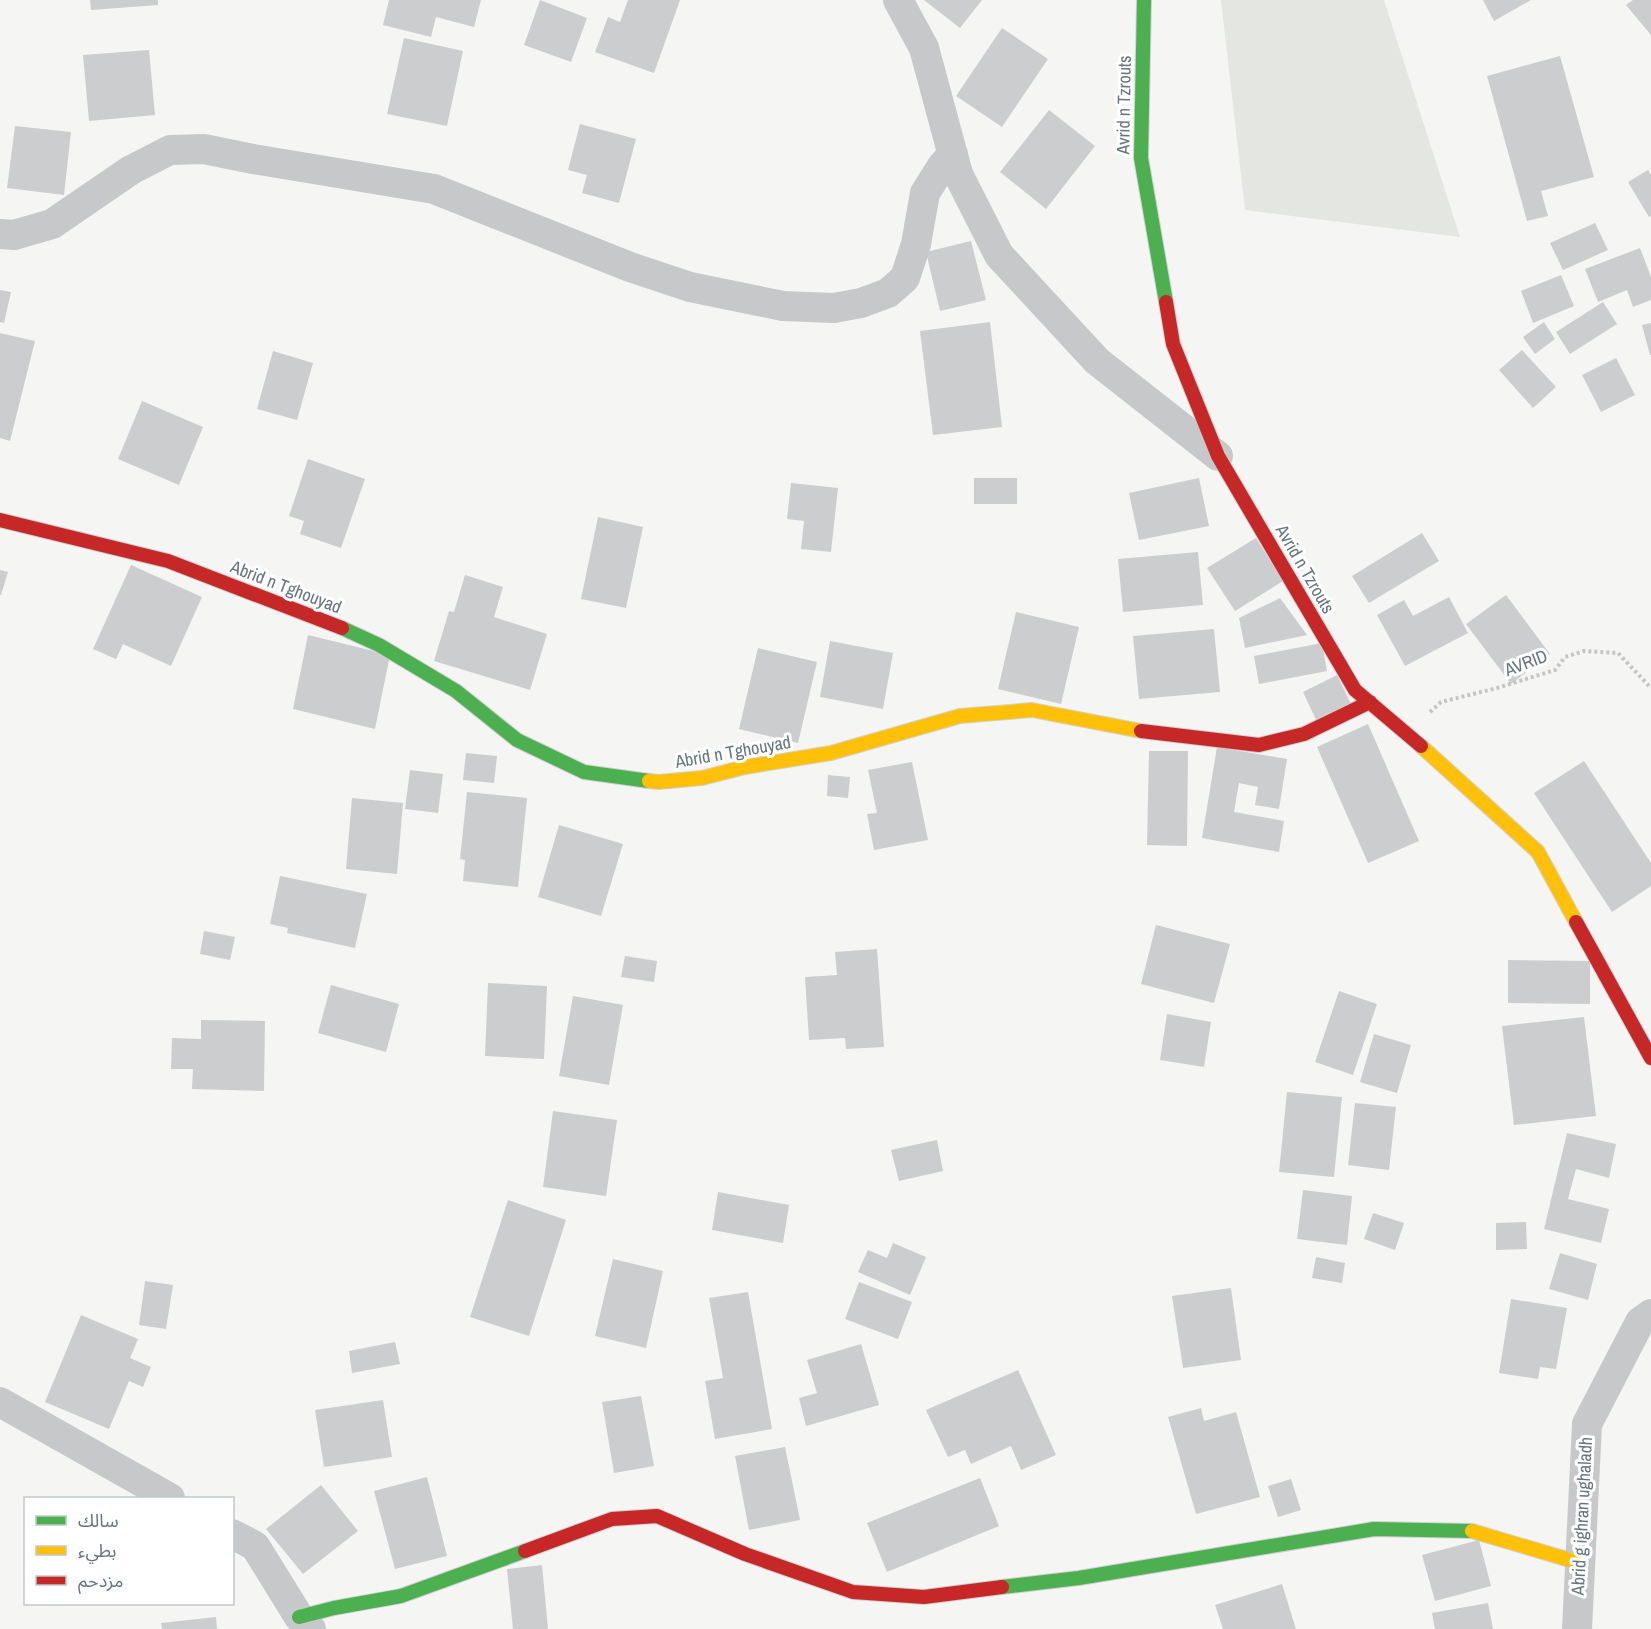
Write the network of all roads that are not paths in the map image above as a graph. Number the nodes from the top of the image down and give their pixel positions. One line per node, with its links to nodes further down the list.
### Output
1 (898, 0): 3 (street)
2 (1144, 0): 5 (street, Avrid n Tzrouts)
3 (953, 154): 4 (street); 5 (street)
4 (0, 234)
5 (1218, 456): 7 (street, Avrid n Tzrouts)
6 (0, 520): 7 (street, Abrid n Tghouyad)
7 (1370, 702): 8 (street, Avrid n Tzrouts)
8 (1651, 1058)
9 (1651, 1314): 13 (street, Abrid g ighran ughaladh)
10 (0, 1402): 11 (street)
11 (168, 1497)
12 (234, 1535): 14 (street)
13 (1580, 1563): 14 (street); 15 (street, Abrid g ighran ughaladh)
14 (305, 1623)
15 (1577, 1629)

